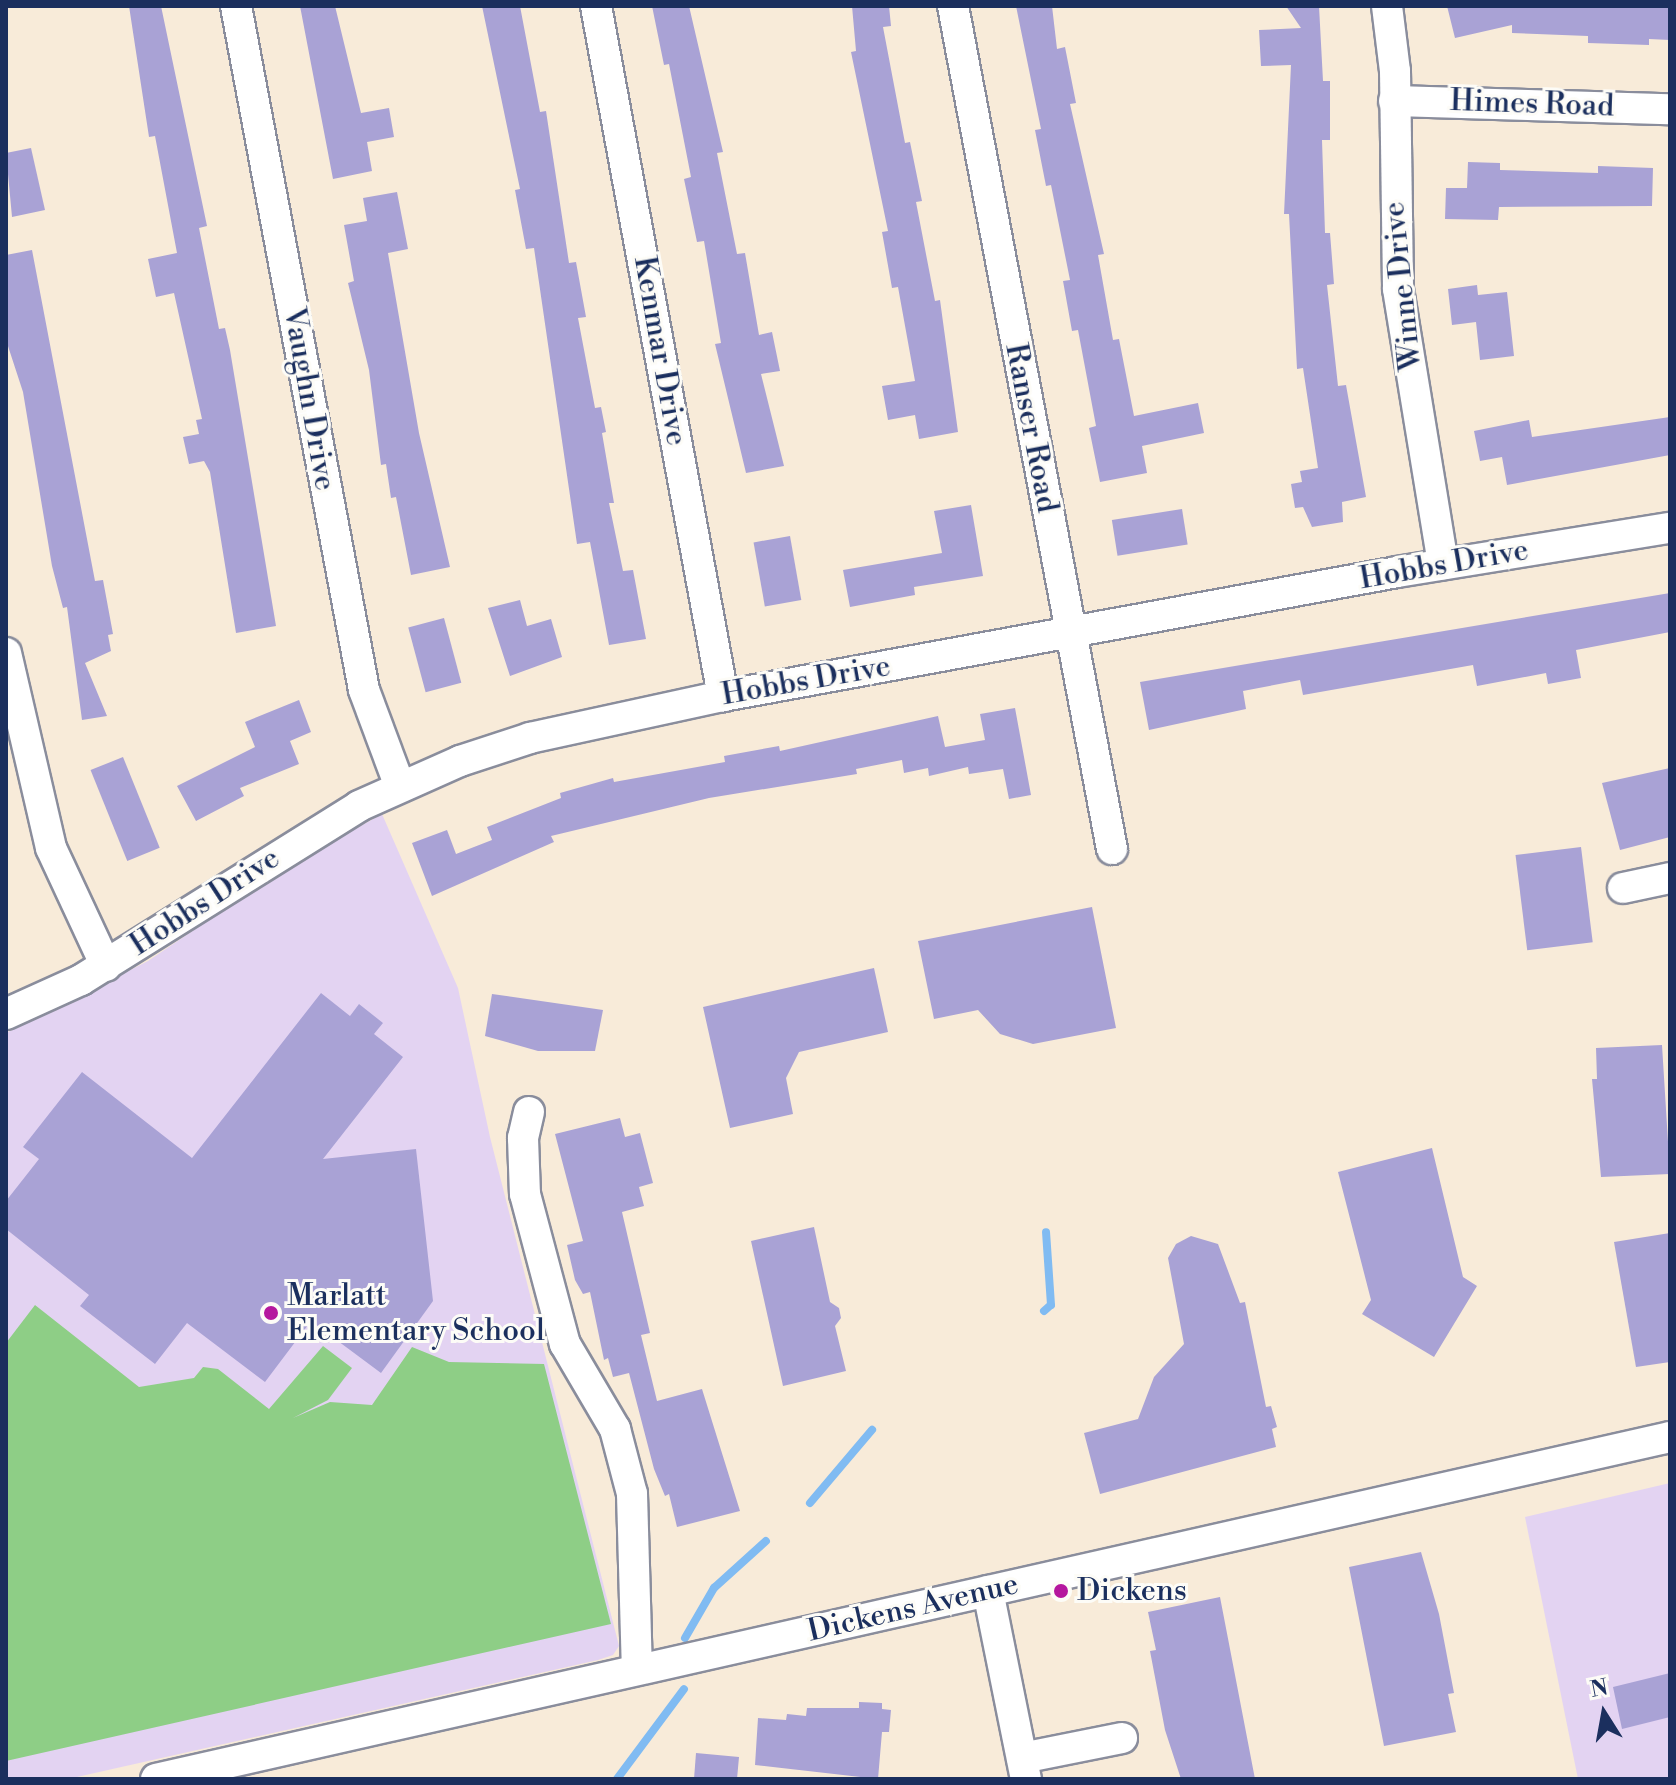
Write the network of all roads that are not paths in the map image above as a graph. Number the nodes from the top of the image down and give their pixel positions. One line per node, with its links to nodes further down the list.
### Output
1 (236, 6): 12 (street, Vaughn Drive)
2 (596, 6): 11 (street, Kenmar Drive)
3 (953, 6): 9 (street, Ranser Road)
4 (1387, 6): 5 (street, Winne Drive)
5 (1394, 101): 6 (street, Himes Road); 8 (street, Winne Drive)
6 (1670, 109)
7 (1670, 528): 8 (street, Hobbs Drive)
8 (1443, 564): 9 (street, Hobbs Drive)
9 (1070, 633): 11 (street, Hobbs Drive); 13 (street, Ranser Road)
10 (6, 653): 16 (street)
11 (723, 696): 12 (street, Hobbs Drive)
12 (400, 787): 16 (street, Hobbs Drive)
13 (1112, 849)
14 (1670, 878): 15 (street)
15 (1623, 888)
16 (106, 966): 17 (street, Hobbs Drive)
17 (6, 1014)
18 (529, 1112): 21 (street)
19 (1670, 1437): 20 (street, Dickens Avenue)
20 (988, 1591): 21 (street, Dickens Avenue); 23 (street)
21 (637, 1669): 24 (street, Dickens Avenue)
22 (1122, 1738): 23 (street)
23 (1024, 1768)
24 (156, 1779)

